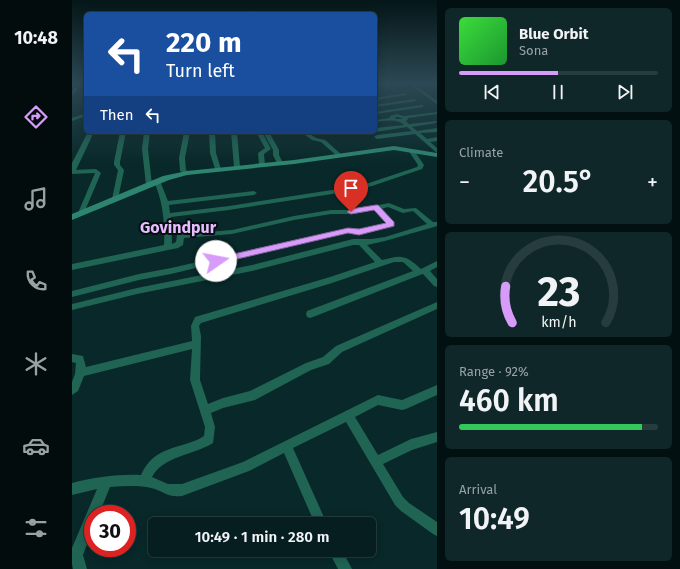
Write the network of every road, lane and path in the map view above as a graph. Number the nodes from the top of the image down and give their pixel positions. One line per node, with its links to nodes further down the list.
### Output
1 (399, 110): 2 (street)
2 (390, 111): 3 (street); 6 (street)
3 (377, 113)
4 (437, 113): 7 (street)
5 (84, 115): 8 (street)
6 (394, 117): 7 (street); 9 (street)
7 (403, 119): 11 (street)
8 (72, 120)
9 (377, 121)
10 (436, 122): 11 (street)
11 (408, 126): 12 (street); 14 (street)
12 (377, 130)
13 (437, 130): 14 (street)
14 (416, 133): 24 (street); 26 (street)
15 (90, 134): 35 (street)
16 (123, 134): 40 (street)
17 (147, 134): 38 (street)
18 (187, 134): 36 (street)
19 (212, 134): 34 (street)
20 (234, 134): 33 (street)
21 (260, 134): 32 (street)
22 (267, 134): 31 (street)
23 (307, 134): 29 (street)
24 (377, 137)
25 (437, 139): 26 (street)
26 (426, 141): 28 (street)
27 (410, 150): 29 (main road); 30 (main road); 44 (street)
28 (437, 151)
29 (339, 155): 31 (main road)
30 (437, 155)
31 (280, 163): 32 (main road)
32 (262, 165): 33 (main road)
33 (237, 167): 34 (main road)
34 (218, 169): 36 (main road)
35 (72, 171): 43 (street)
36 (187, 173): 37 (main road)
37 (158, 181): 38 (main road); 41 (street)
38 (149, 185): 40 (main road)
39 (254, 194): 41 (street)
40 (116, 199): 43 (main road)
41 (166, 203): 44 (street)
42 (376, 207): 46 (street); 48 (street); 54 (street)
43 (81, 213): 45 (main road)
44 (168, 215): 48 (street)
45 (72, 217)
46 (434, 224): 47 (street)
47 (360, 241): 49 (street); 56 (street)
48 (168, 246): 51 (street)
49 (380, 263): 52 (street); 58 (street)
50 (437, 264): 52 (street)
51 (72, 267)
52 (422, 272): 53 (street); 57 (street)
53 (437, 284)
54 (72, 294)
55 (437, 305): 63 (street)
56 (72, 306)
57 (310, 314)
58 (196, 344): 60 (street); 63 (street)
59 (72, 358): 60 (street)
60 (79, 373): 61 (street)
61 (72, 390)
62 (437, 390): 64 (street)
63 (206, 410): 68 (street)
64 (348, 415): 66 (street); 67 (street)
65 (437, 438): 67 (street)
66 (287, 447): 68 (street); 71 (street)
67 (375, 462): 72 (street)
68 (144, 482): 69 (street)
69 (106, 483): 70 (street); 74 (street)
70 (72, 489)
71 (318, 517)
72 (437, 530)
73 (339, 557): 75 (street)
74 (80, 569)
75 (345, 569)

